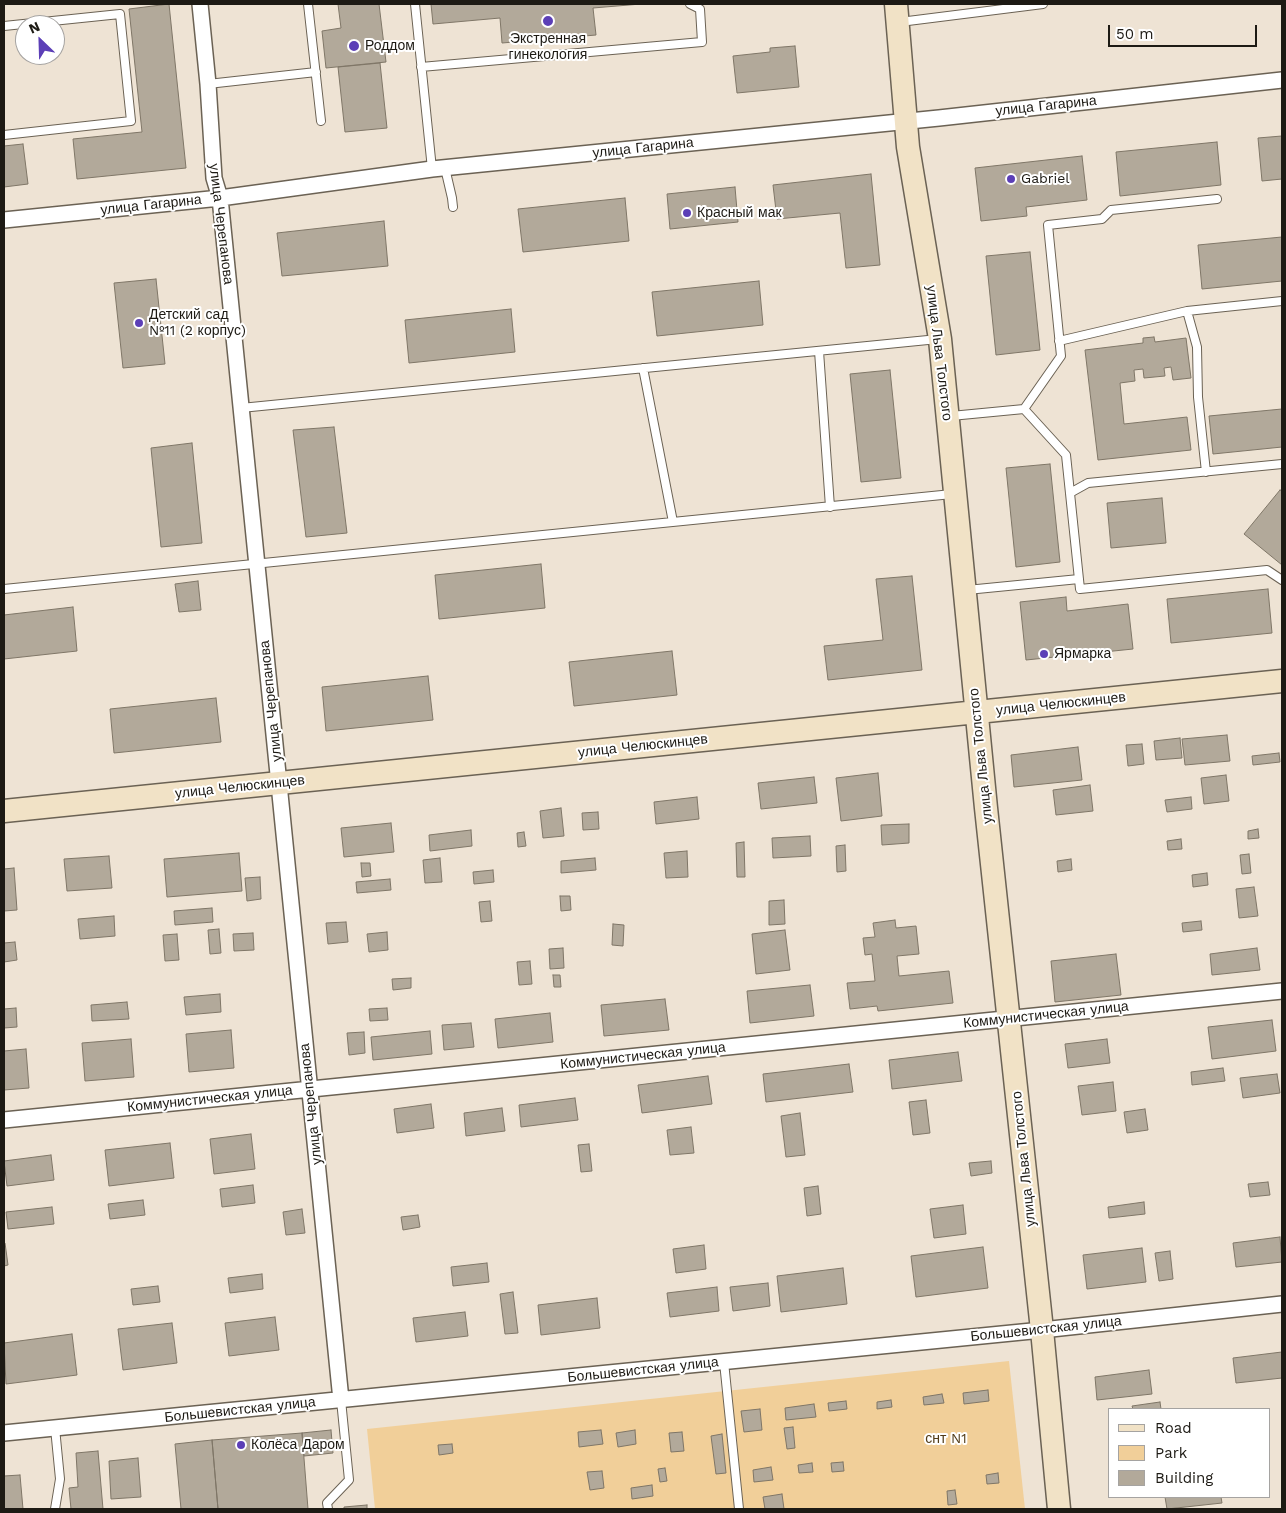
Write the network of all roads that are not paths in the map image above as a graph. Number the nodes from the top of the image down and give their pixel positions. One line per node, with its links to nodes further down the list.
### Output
1 (200, 4): 11 (street, улица Черепанова)
2 (308, 4): 9 (lane)
3 (415, 4): 8 (lane)
4 (690, 4): 8 (lane)
5 (1043, 4): 6 (lane)
6 (897, 13): 13 (street, улица Льва Толстого)
7 (4, 26): 14 (lane)
8 (422, 67): 15 (lane)
9 (316, 72): 11 (lane); 12 (lane)
10 (1282, 80): 13 (street, улица Гагарина)
11 (208, 84): 16 (street, улица Черепанова)
12 (321, 120)
13 (906, 120): 15 (street, улица Гагарина); 22 (street, улица Льва Толстого)
14 (4, 135)
15 (438, 169): 16 (street, улица Гагарина); 18 (lane)
16 (220, 198): 19 (street, улица Гагарина); 26 (street, улица Черепанова)
17 (1216, 199): 23 (lane)
18 (453, 207)
19 (4, 220)
20 (1282, 301): 21 (lane)
21 (1187, 311): 23 (lane); 30 (lane)
22 (940, 339): 24 (lane); 28 (street, улица Льва Толстого)
23 (1059, 341): 27 (lane)
24 (819, 351): 25 (lane); 33 (lane)
25 (642, 368): 26 (lane); 34 (lane)
26 (241, 408): 35 (street, улица Черепанова)
27 (1024, 409): 28 (lane); 32 (lane)
28 (948, 417): 31 (street, улица Льва Толстого)
29 (1282, 464): 30 (lane)
30 (1206, 472): 32 (lane)
31 (955, 494): 33 (lane); 39 (street, улица Льва Толстого)
32 (1070, 494): 36 (lane)
33 (830, 507): 34 (lane)
34 (673, 522): 35 (lane)
35 (257, 563): 38 (lane); 42 (street, улица Черепанова)
36 (1079, 579): 37 (lane); 39 (lane)
37 (1282, 580)
38 (4, 588)
39 (965, 591): 41 (street, улица Льва Толстого)
40 (1282, 681): 41 (street, улица Челюскинцев)
41 (977, 712): 42 (street, улица Челюскинцев); 45 (street, улица Льва Толстого)
42 (279, 783): 43 (street, улица Челюскинцев); 46 (street, улица Черепанова)
43 (4, 811)
44 (1282, 992): 45 (street, Коммунистическая улица)
45 (1008, 1019): 46 (street, Коммунистическая улица); 49 (street, улица Льва Толстого)
46 (310, 1089): 47 (street, Коммунистическая улица); 51 (street, улица Черепанова)
47 (4, 1120)
48 (1282, 1304): 49 (street, Большевистская улица)
49 (1042, 1330): 50 (street, Большевистская улица); 57 (street, улица Льва Толстого)
50 (724, 1362): 51 (street, Большевистская улица); 56 (lane)
51 (341, 1400): 52 (street, Большевистская улица); 55 (lane)
52 (55, 1428): 53 (street, Большевистская улица); 54 (lane)
53 (4, 1433)
54 (55, 1509)
55 (328, 1509)
56 (739, 1509)
57 (1060, 1509)

